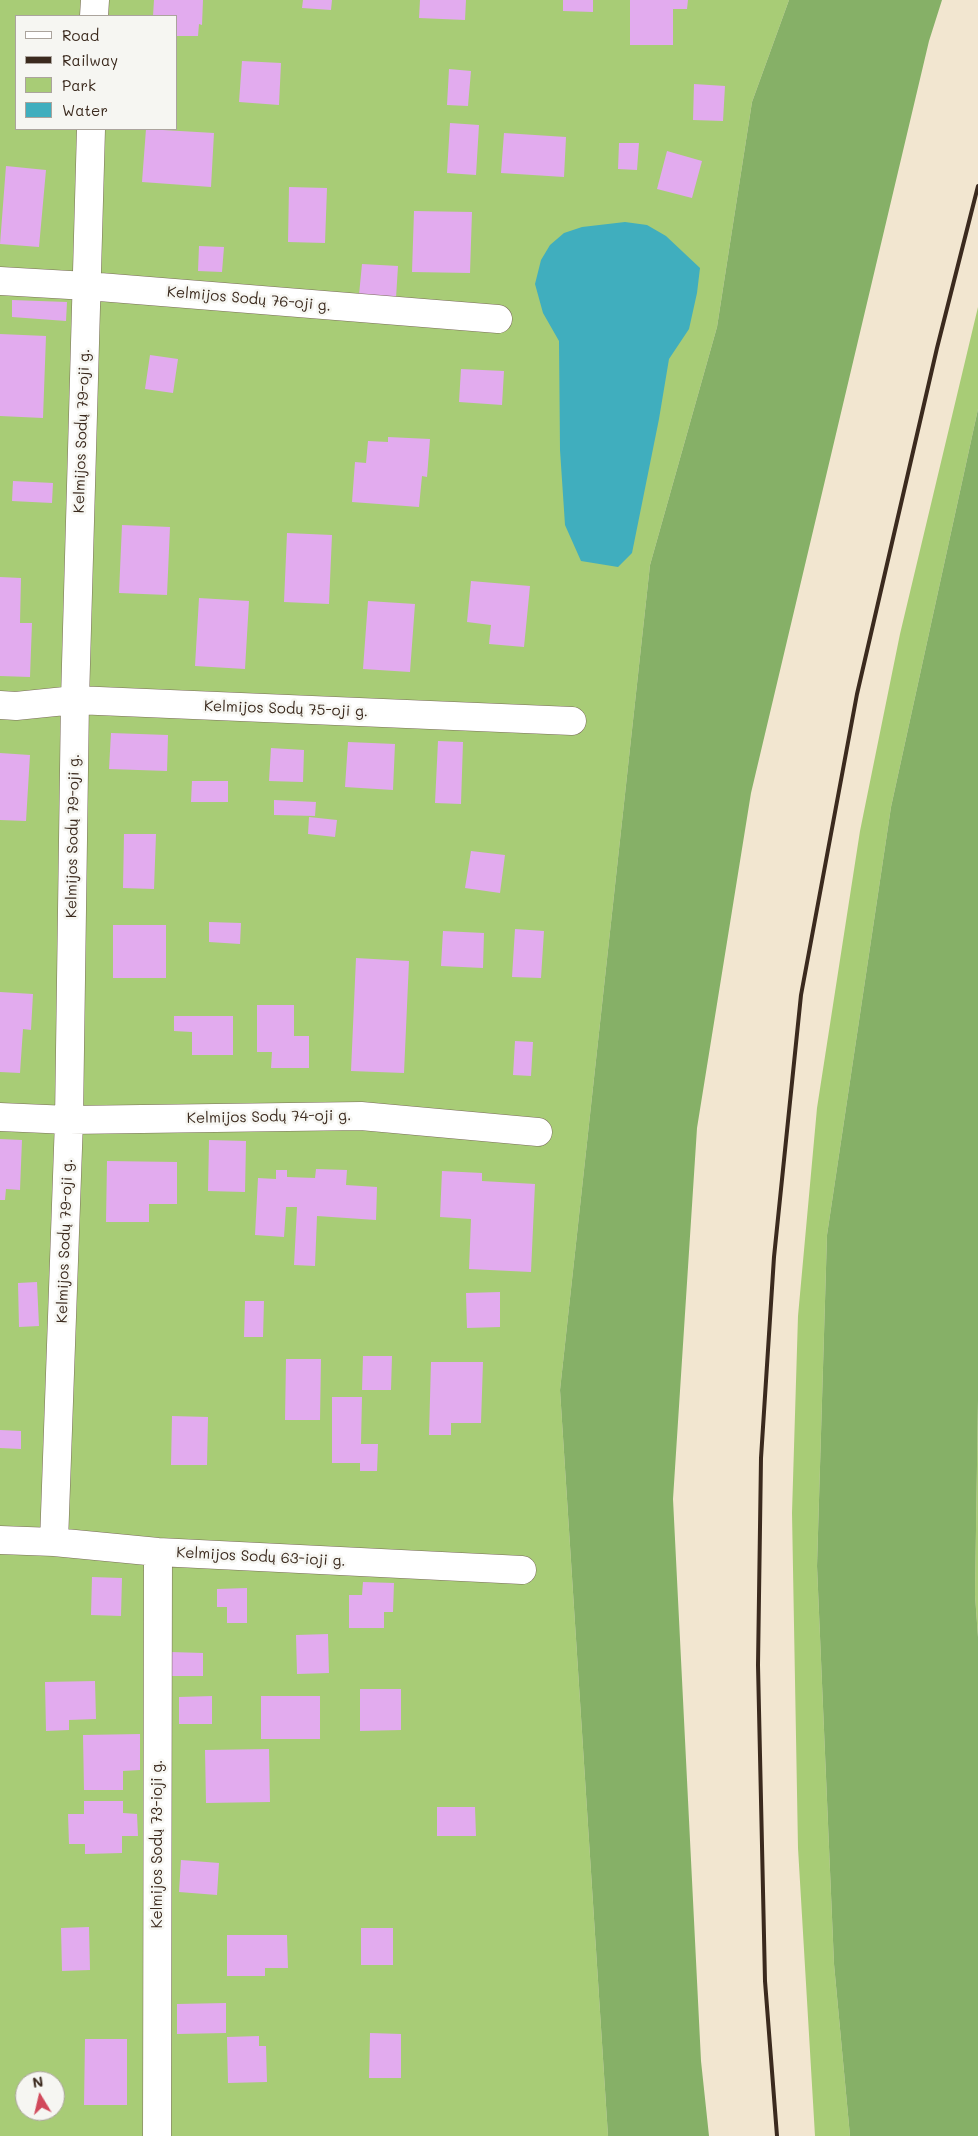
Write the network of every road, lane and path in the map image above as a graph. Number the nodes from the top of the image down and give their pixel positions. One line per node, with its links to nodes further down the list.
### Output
1 (95, 0): 2 (street)
2 (94, 15)
3 (91, 130): 5 (street, Kelmijos Sodų 79-oji g.)
4 (0, 281): 5 (street, Kelmijos Sodų 76-oji g.)
5 (87, 286): 6 (street, Kelmijos Sodų 76-oji g.); 7 (street, Kelmijos Sodų 79-oji g.)
6 (498, 319)
7 (74, 700): 8 (street, Kelmijos Sodų 75-oji g.); 9 (street, Kelmijos Sodų 75-oji g.); 11 (street, Kelmijos Sodų 79-oji g.)
8 (0, 705)
9 (572, 721)
10 (0, 1117): 11 (street, Kelmijos Sodų 74-oji g.)
11 (69, 1120): 12 (street, Kelmijos Sodų 74-oji g.); 14 (street, Kelmijos Sodų 79-oji g.)
12 (538, 1132)
13 (0, 1540): 14 (street, Kelmijos Sodų 63-ioji g.)
14 (54, 1542): 15 (street, Kelmijos Sodų 63-ioji g.)
15 (158, 1552): 16 (street, Kelmijos Sodų 63-ioji g.); 17 (street, Kelmijos Sodų 73-ioji g.)
16 (522, 1570)
17 (157, 2136)

